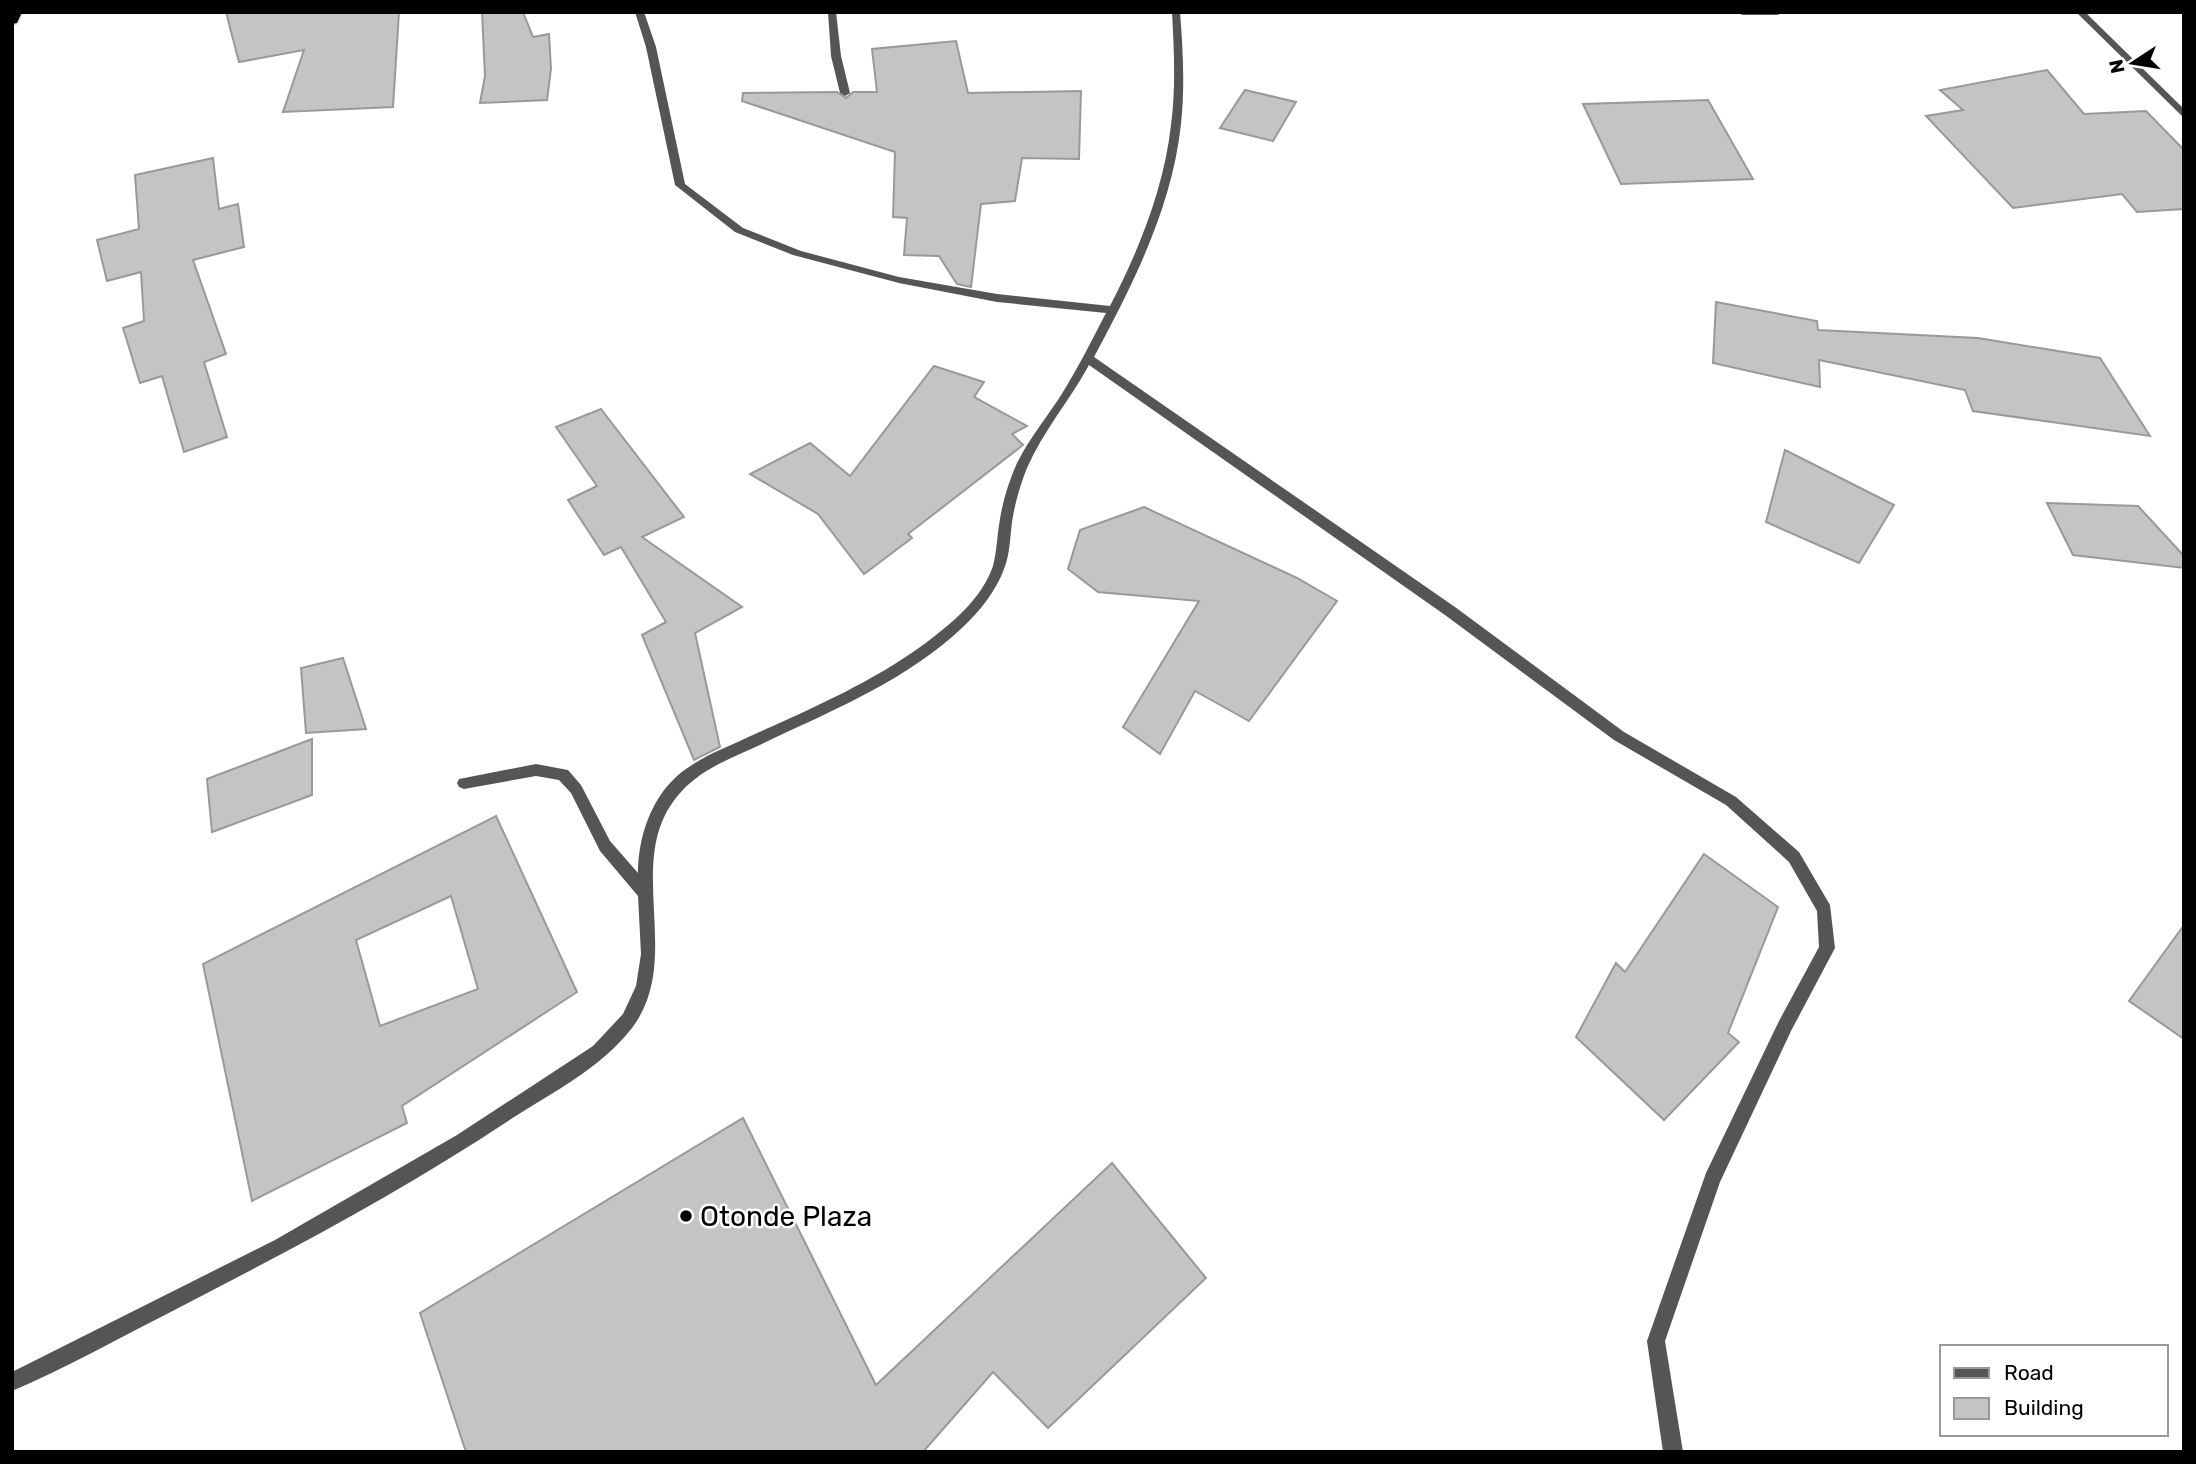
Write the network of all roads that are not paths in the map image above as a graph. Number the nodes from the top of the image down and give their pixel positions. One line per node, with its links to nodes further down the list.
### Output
1 (15, 12): 8 (highway)
2 (639, 12): 11 (street)
3 (832, 12): 9 (street)
4 (1176, 12): 11 (street)
5 (1742, 12): 6 (street)
6 (1777, 12)
7 (2080, 12): 10 (street)
8 (12, 20)
9 (845, 93)
10 (2184, 115)
11 (1111, 310): 12 (street)
12 (1087, 358): 14 (street); 16 (street)
13 (464, 783): 14 (street)
14 (646, 895): 15 (street)
15 (12, 1382)
16 (1672, 1452)

